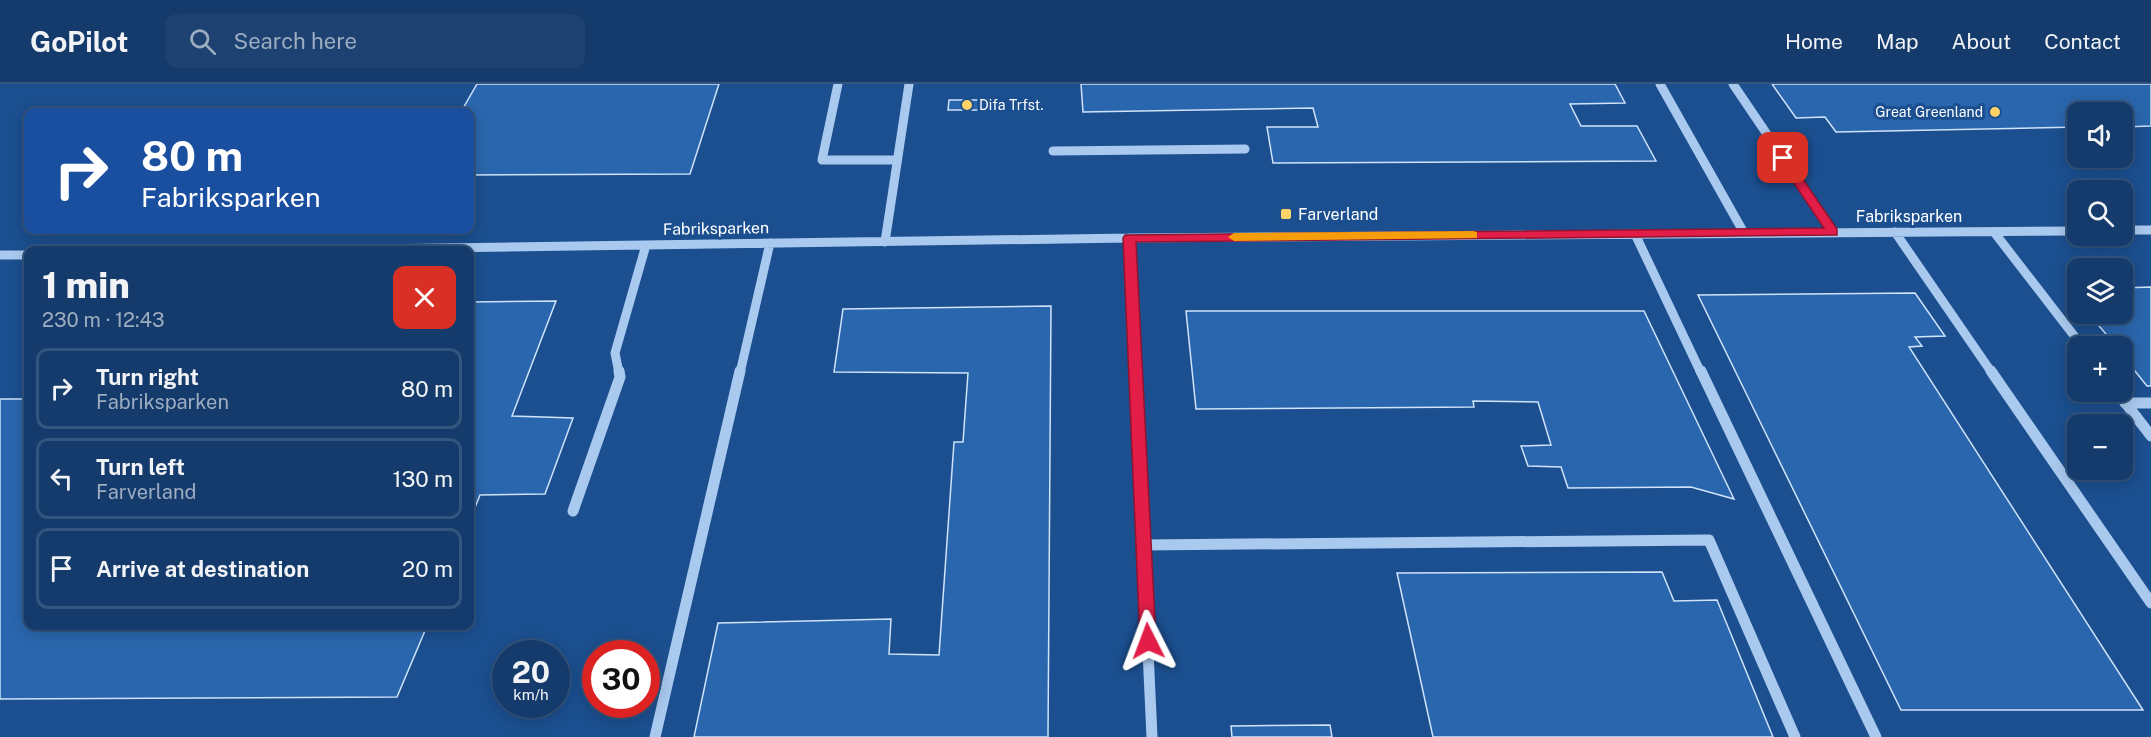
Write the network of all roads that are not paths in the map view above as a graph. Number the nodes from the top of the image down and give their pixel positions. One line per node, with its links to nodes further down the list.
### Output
1 (838, 84): 7 (street)
2 (909, 84): 7 (street)
3 (1660, 84): 11 (street)
4 (1733, 84): 12 (street)
5 (1245, 149): 6 (street)
6 (1053, 151)
7 (897, 160): 17 (street)
8 (2133, 230): 9 (street)
9 (2151, 230)
10 (2067, 231): 14 (street, Fabriksparken)
11 (1744, 232): 12 (street, Fabriksparken); 15 (street, Fabriksparken)
12 (1833, 232): 13 (street, Fabriksparken)
13 (1895, 232): 14 (street, Fabriksparken); 29 (street)
14 (1994, 232): 23 (street)
15 (1635, 234): 16 (street, Fabriksparken); 33 (street)
16 (1129, 238): 17 (street, Fabriksparken); 28 (street)
17 (885, 242): 18 (street, Fabriksparken)
18 (770, 243): 19 (street, Fabriksparken); 30 (street)
19 (646, 245): 20 (street, Fabriksparken); 27 (street)
20 (474, 248)
21 (0, 255): 22 (street)
22 (24, 255)
23 (2074, 336)
24 (2125, 403): 25 (street); 26 (street)
25 (2151, 403)
26 (2151, 436)
27 (573, 511)
28 (1143, 545): 31 (street); 32 (street)
29 (2151, 603)
30 (655, 737)
31 (1152, 737)
32 (1795, 737)
33 (1876, 737)

